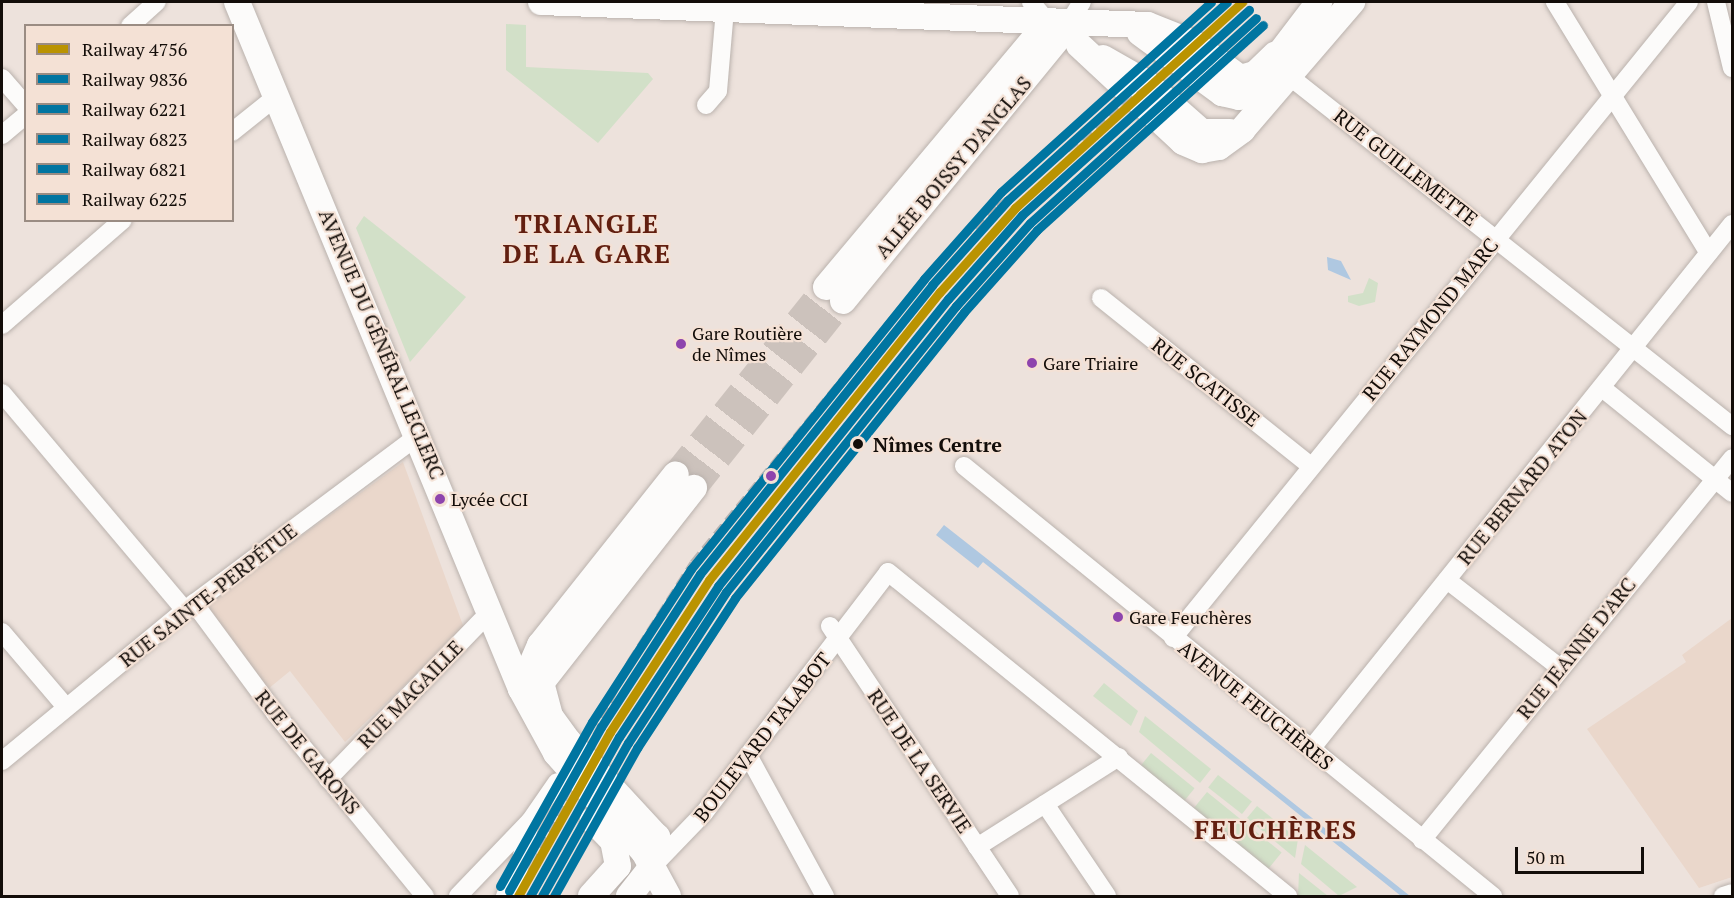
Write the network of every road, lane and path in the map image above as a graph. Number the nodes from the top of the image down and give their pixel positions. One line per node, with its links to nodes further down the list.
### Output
1 (158, 2): 13 (street)
2 (237, 2): 19 (main road, AVENUE DU GÉNÉRAL LECLERC)
3 (541, 2): 11 (main road)
4 (1030, 2): 14 (street)
5 (1319, 2): 15 (main road)
6 (1352, 2): 15 (main road)
7 (1555, 2): 18 (street)
8 (1689, 2): 18 (street, RUE RAYMOND MARC)
9 (1716, 2): 16 (street)
10 (790, 6): 11 (main road); 14 (main road)
11 (725, 9): 21 (street)
12 (1125, 23): 14 (main road); 15 (main road); 15 (main road)
13 (132, 24)
14 (1068, 24): 15 (main road); 29 (main road, ALLÉE BOISSY D'ANGLAS)
15 (1282, 66): 27 (street, RUE GUILLEMETTE)
16 (1732, 68)
17 (2, 78): 20 (street)
18 (1612, 95): 27 (street, RUE RAYMOND MARC); 28 (street)
19 (277, 96): 23 (street); 36 (main road, AVENUE DU GÉNÉRAL LECLERC)
20 (24, 104)
21 (706, 105)
22 (24, 117): 24 (street)
23 (234, 130)
24 (2, 135)
25 (121, 222): 31 (street)
26 (1732, 224): 28 (street, RUE BERNARD ATON)
27 (1495, 236): 32 (street, RUE GUILLEMETTE); 39 (street, RUE RAYMOND MARC)
28 (1709, 253): 32 (street, RUE BERNARD ATON)
29 (834, 294)
30 (1101, 298): 39 (street, RUE SCATISSE)
31 (2, 325)
32 (1635, 349): 33 (street, RUE BERNARD ATON); 35 (street, RUE GUILLEMETTE)
33 (1602, 388): 40 (street); 43 (street, RUE BERNARD ATON)
34 (2, 393): 44 (street, RUE DE GARONS)
35 (1732, 426)
36 (419, 435): 44 (street, RUE SAINTE-PERPÉTUE); 45 (main road, AVENUE DU GÉNÉRAL LECLERC)
37 (1732, 458): 40 (street, RUE JEANNE D'ARC)
38 (964, 466): 48 (street, AVENUE FEUCHÈRES)
39 (1311, 466): 48 (street, RUE RAYMOND MARC)
40 (1714, 479): 42 (street); 49 (street, RUE JEANNE D'ARC)
41 (685, 481): 50 (main road)
42 (1732, 493)
43 (1447, 580): 49 (street); 52 (street, RUE BERNARD ATON)
44 (190, 607): 51 (street, RUE SAINTE-PERPÉTUE); 57 (street, RUE DE GARONS)
45 (492, 610): 50 (main road, AVENUE DU GÉNÉRAL LECLERC); 57 (street, RUE MAGAILLE)
46 (2, 632): 51 (street)
47 (835, 633): 54 (street, BOULEVARD TALABOT); 55 (street, BOULEVARD TALABOT); 62 (street, RUE DE LA SERVIE)
48 (1173, 638): 52 (street, AVENUE FEUCHÈRES)
49 (1559, 667): 61 (street, RUE JEANNE D'ARC)
50 (531, 686): 53 (main road, AVENUE DU GÉNÉRAL LECLERC); 63 (main road)
51 (66, 707): 56 (street, RUE SAINTE-PERPÉTUE)
52 (1311, 749): 61 (street, AVENUE FEUCHÈRES)
53 (556, 753): 58 (main road, AVENUE DU GÉNÉRAL LECLERC); 63 (main road, AVENUE DU GÉNÉRAL LECLERC)
54 (748, 755): 63 (street, BOULEVARD TALABOT); 71 (street)
55 (1119, 757): 59 (street); 74 (street)
56 (2, 761)
57 (328, 779): 65 (street, RUE DE GARONS)
58 (557, 782): 60 (street); 68 (main road)
59 (1045, 804): 62 (street); 73 (street)
60 (531, 821): 66 (street); 67 (street)
61 (1422, 840): 75 (street, AVENUE FEUCHÈRES)
62 (977, 847): 72 (street, RUE DE LA SERVIE)
63 (651, 868): 69 (main road, BOULEVARD TALABOT); 70 (main road, AVENUE DU GÉNÉRAL LECLERC)
64 (1732, 893): 76 (street)
65 (425, 897)
66 (458, 897)
67 (505, 897)
68 (591, 897)
69 (628, 897)
70 (668, 897)
71 (825, 897)
72 (1010, 897)
73 (1107, 897)
74 (1288, 897)
75 (1493, 897)
76 (1723, 897)

